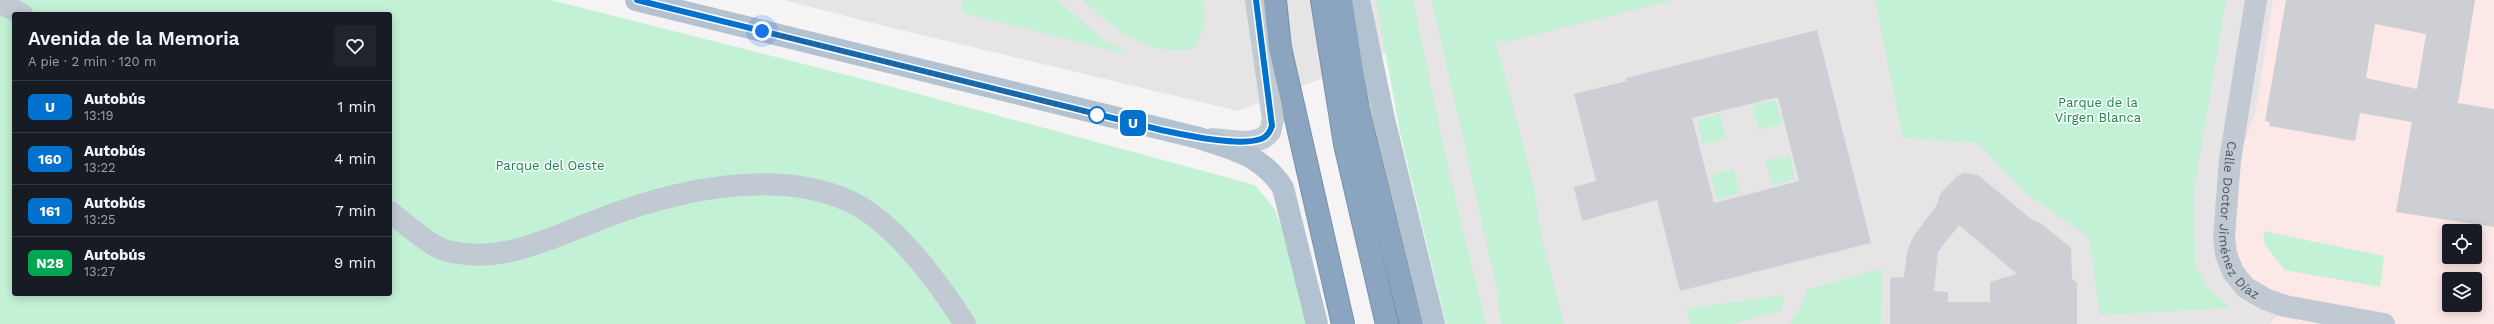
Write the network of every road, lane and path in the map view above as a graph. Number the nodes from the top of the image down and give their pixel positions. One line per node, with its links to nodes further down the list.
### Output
1 (636, 0): 12 (main road)
2 (1256, 0): 12 (street)
3 (1266, 0): 11 (main road)
4 (1275, 0): 11 (highway)
5 (1322, 0): 19 (highway)
6 (1341, 0): 20 (highway)
7 (1359, 0): 21 (main road)
8 (2256, 0): 22 (street, Calle Doctor Jiménez Díaz)
9 (0, 2): 10 (street)
10 (18, 12)
11 (1280, 48): 13 (highway)
12 (1199, 138): 16 (main road)
13 (1308, 165): 17 (highway); 18 (highway)
14 (392, 213): 15 (street)
15 (965, 324)
16 (1317, 324)
17 (1343, 324)
18 (1356, 324)
19 (1387, 324)
20 (1411, 324)
21 (1434, 324)
22 (2384, 324)

